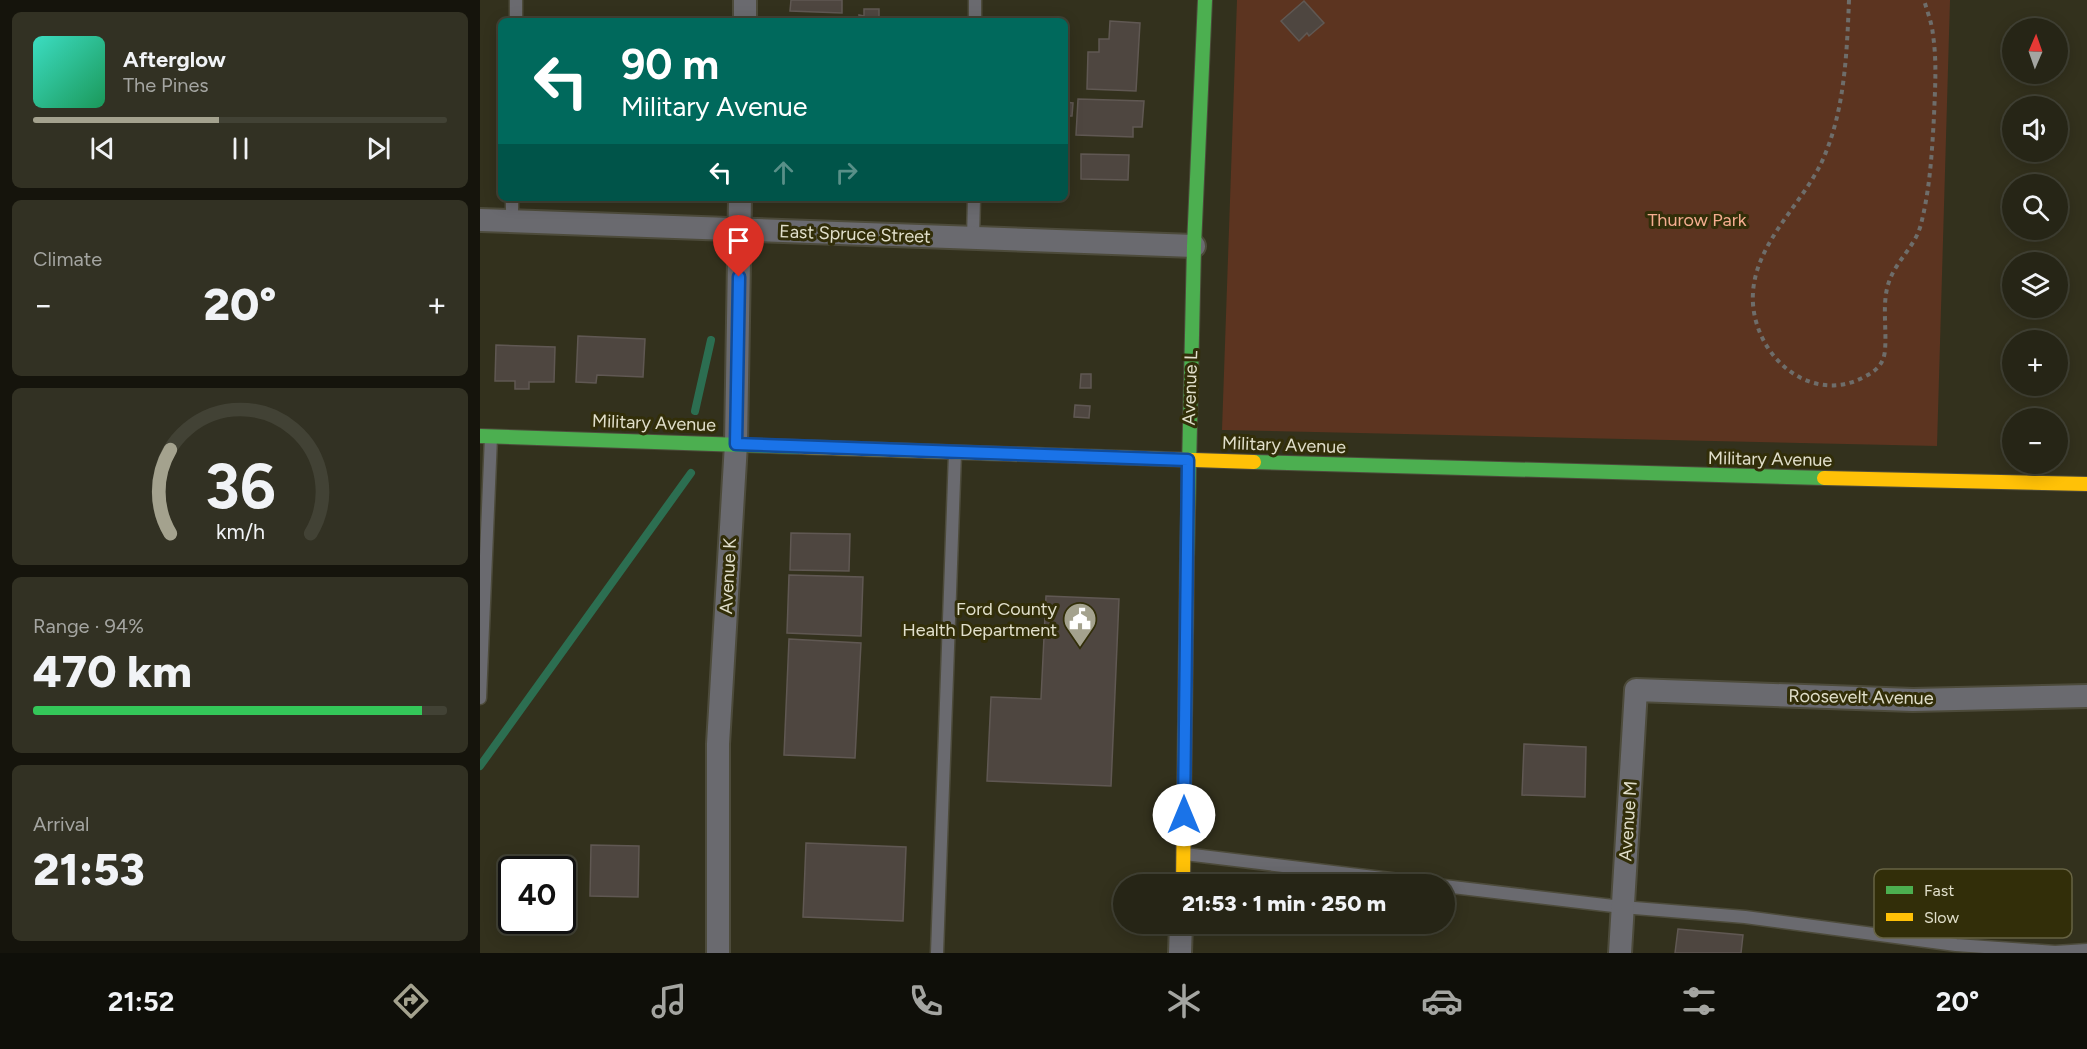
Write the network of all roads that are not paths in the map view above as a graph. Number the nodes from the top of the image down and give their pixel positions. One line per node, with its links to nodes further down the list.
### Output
1 (516, 0): 5 (lane)
2 (746, 0): 6 (street)
3 (975, 0): 7 (lane)
4 (1205, 0): 15 (street, Avenue L)
5 (516, 18)
6 (745, 18)
7 (975, 18)
8 (512, 201): 12 (lane)
9 (740, 201): 13 (street, Avenue K)
10 (974, 201): 14 (lane)
11 (480, 220): 12 (street, East Spruce Street)
12 (512, 221): 13 (street, East Spruce Street)
13 (740, 230): 14 (street, East Spruce Street); 17 (street, Avenue K)
14 (973, 238): 15 (street, East Spruce Street)
15 (1194, 246): 19 (street, Avenue L)
16 (485, 436): 17 (street, Military Avenue); 23 (lane)
17 (736, 444): 18 (street, Military Avenue); 33 (street, Avenue K)
18 (955, 452): 19 (street, Military Avenue); 34 (lane)
19 (1188, 460): 20 (street, Military Avenue); 24 (street, Avenue L)
20 (2087, 484)
21 (1636, 690): 22 (street, Roosevelt Avenue); 28 (street, Avenue M)
22 (2087, 696)
23 (480, 698)
24 (1184, 854): 25 (street, Avenue L); 26 (lane)
25 (1183, 874)
26 (1349, 874)
27 (1455, 887): 28 (lane)
28 (1622, 907): 30 (lane); 36 (street, Avenue M)
29 (1181, 934): 35 (street)
30 (1874, 934)
31 (1904, 938): 32 (lane)
32 (2087, 951)
33 (718, 953)
34 (937, 953)
35 (1180, 953)
36 (1620, 953)

